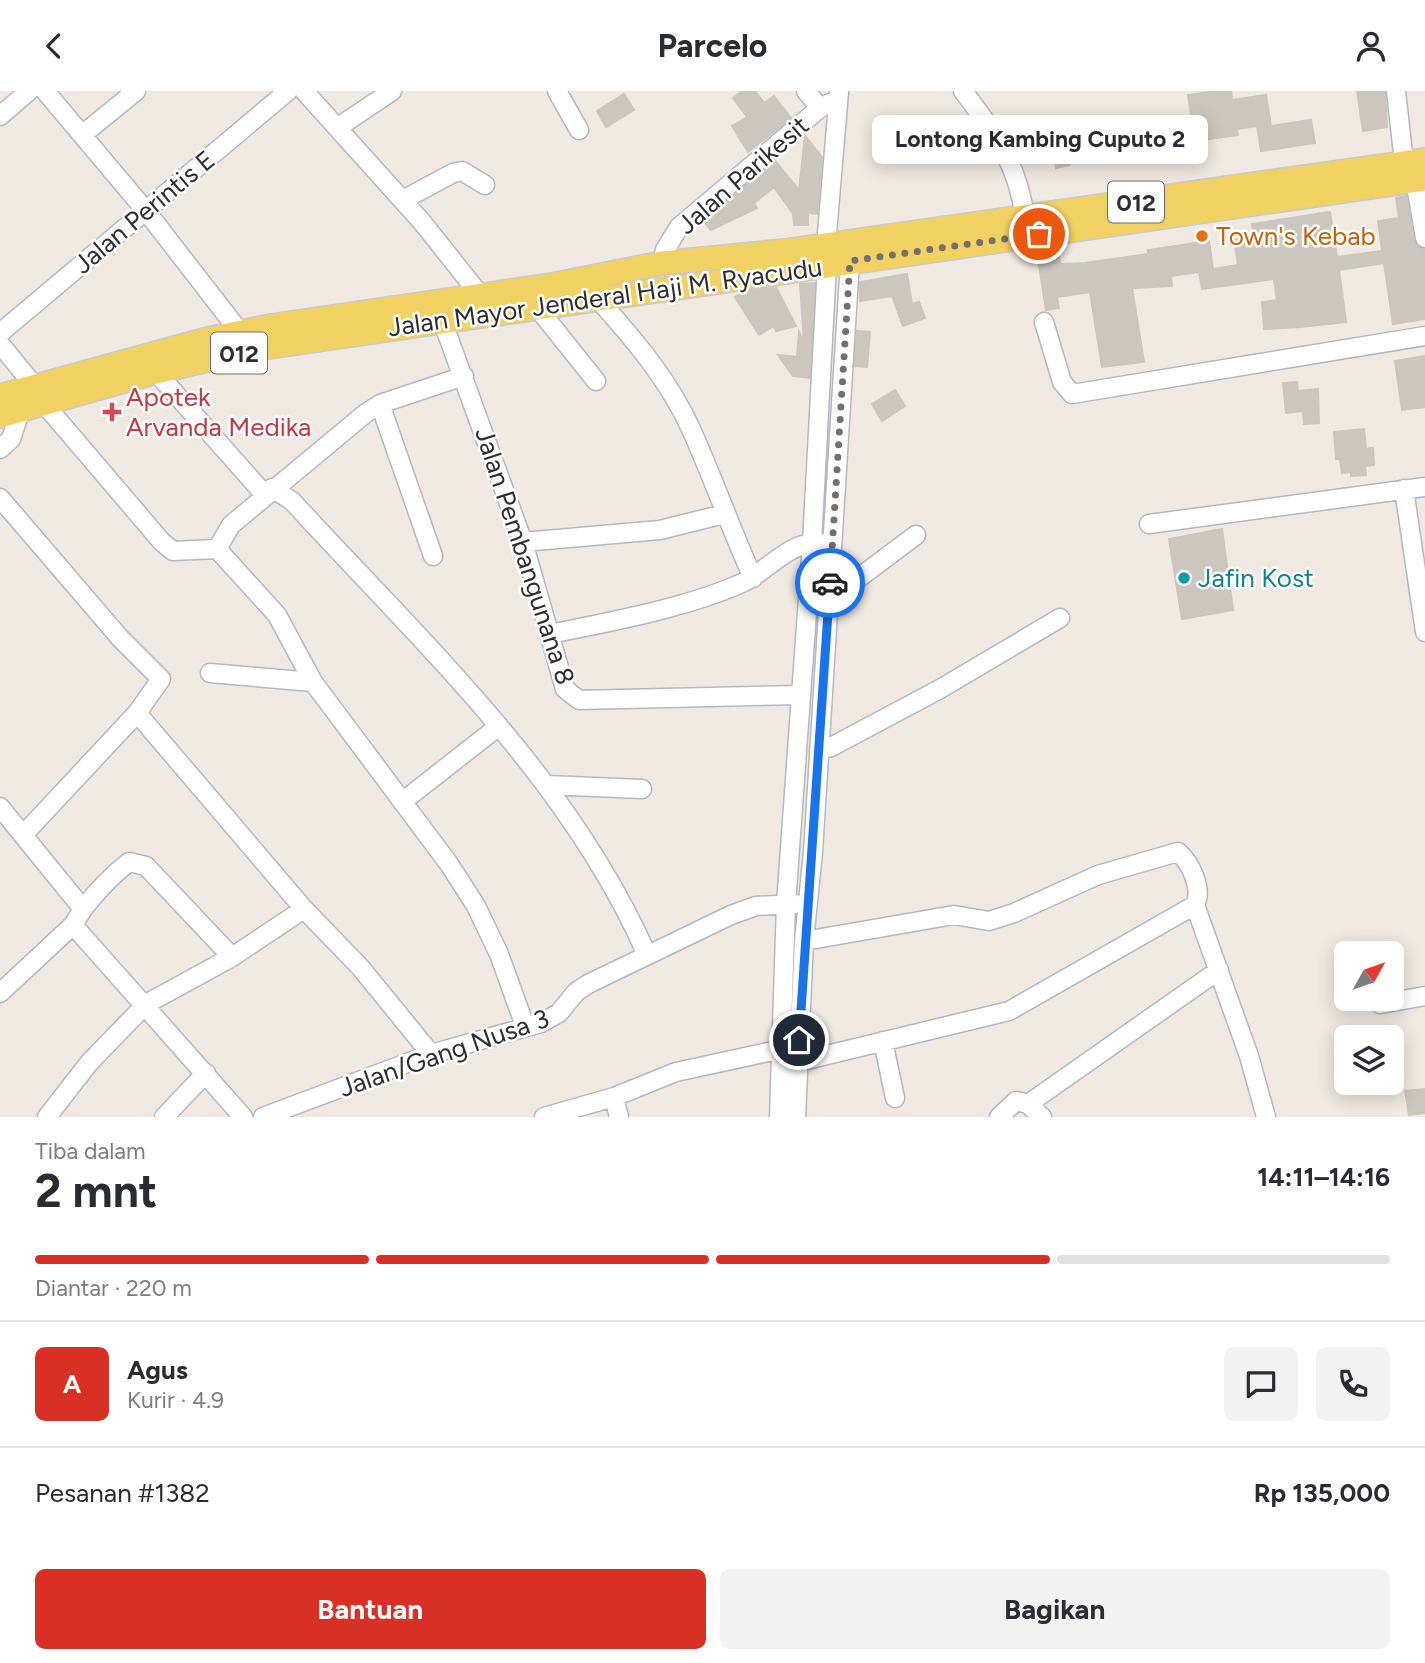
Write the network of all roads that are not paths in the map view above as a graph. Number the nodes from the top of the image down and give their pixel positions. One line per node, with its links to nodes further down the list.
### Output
1 (29, 91): 13 (street)
2 (45, 91): 16 (street)
3 (136, 91): 16 (street)
4 (288, 91): 20 (street, Jalan Perintis E)
5 (304, 91): 14 (street)
6 (392, 91): 14 (street)
7 (557, 91): 15 (street)
8 (806, 91): 12 (street)
9 (963, 91): 21 (street)
10 (1396, 91): 17 (street)
11 (839, 95): 12 (street, Jalan Parikesit); 23 (street)
12 (820, 108): 24 (street, Jalan Parikesit)
13 (0, 116)
14 (337, 128): 19 (street)
15 (579, 129)
16 (82, 135): 20 (street)
17 (1417, 170): 21 (main road, Jalan Mayor Jenderal Haji M. Ryacudu / 012); 22 (street); 23 (main road, Jalan Mayor Jenderal Haji M. Ryacudu)
18 (485, 185): 19 (street)
19 (403, 200): 27 (street)
20 (146, 211): 31 (street); 32 (street, Jalan Perintis E)
21 (1025, 218): 23 (main road, Jalan Mayor Jenderal Haji M. Ryacudu / 012)
22 (1425, 238)
23 (837, 255): 24 (main road, Jalan Mayor Jenderal Haji M. Ryacudu); 26 (main road, Jalan Mayor Jenderal Haji M. Ryacudu); 51 (street)
24 (662, 263): 25 (main road, Jalan Mayor Jenderal Haji M. Ryacudu)
25 (552, 285): 26 (main road); 27 (main road, Jalan Mayor Jenderal Haji M. Ryacudu)
26 (593, 298): 28 (main road, Jalan Mayor Jenderal Haji M. Ryacudu); 47 (street)
27 (484, 301): 28 (main road, Jalan Mayor Jenderal Haji M. Ryacudu); 29 (main road, Jalan Mayor Jenderal Haji M. Ryacudu / 012); 31 (main road, Jalan Mayor Jenderal Haji M. Ryacudu / 012)
28 (536, 306): 37 (street)
29 (442, 320): 35 (main road, Jalan Mayor Jenderal Haji M. Ryacudu / 012); 36 (street, Jalan Pembangunana 8)
30 (1044, 322): 33 (street)
31 (239, 331): 39 (main road, Jalan Mayor Jenderal Haji M. Ryacudu / 012)
32 (0, 333)
33 (1425, 336)
34 (0, 344): 39 (street)
35 (156, 372): 39 (main road, Jalan Mayor Jenderal Haji M. Ryacudu / 012); 45 (street)
36 (464, 376): 40 (street); 50 (street, Jalan Pembangunana 8)
37 (596, 381)
38 (0, 395): 39 (main road, Jalan Mayor Jenderal Haji M. Ryacudu / 012)
39 (41, 397): 41 (main road, Jalan Mayor Jenderal Haji M. Ryacudu / 012); 52 (street)
40 (380, 404): 45 (street); 53 (street)
41 (10, 414): 42 (street)
42 (0, 449)
43 (1425, 487): 44 (street)
44 (1404, 489): 48 (street); 57 (street)
45 (268, 492): 52 (street); 63 (street)
46 (0, 498): 62 (street)
47 (724, 514): 50 (street); 54 (street)
48 (1149, 524)
49 (916, 535): 55 (street)
50 (523, 542): 58 (street, Jalan Pembangunana 8)
51 (823, 543): 54 (street); 55 (street); 61 (street)
52 (217, 549): 60 (street)
53 (433, 556)
54 (753, 578): 58 (street)
55 (828, 601): 64 (street)
56 (1060, 618): 64 (street)
57 (1425, 632)
58 (550, 634): 61 (street, Jalan Pembangunana 8)
59 (210, 673): 60 (street)
60 (313, 682): 67 (street)
61 (800, 695): 70 (street)
62 (136, 713): 69 (street); 73 (street)
63 (499, 726): 65 (street); 67 (street)
64 (819, 750): 70 (street)
65 (547, 785): 66 (street); 76 (street)
66 (642, 789)
67 (402, 802): 84 (street)
68 (0, 807): 69 (street)
69 (24, 834): 72 (street)
70 (797, 904): 75 (street); 76 (street, Jalan/Gang Nusa 3); 83 (street)
71 (1195, 905): 75 (street); 78 (street); 85 (street)
72 (83, 909): 74 (street); 77 (street)
73 (304, 909): 77 (street); 87 (street)
74 (73, 925): 79 (street); 82 (street)
75 (804, 941): 83 (street)
76 (647, 955): 84 (street, Jalan/Gang Nusa 3)
77 (232, 957): 82 (street)
78 (1219, 970): 92 (street); 103 (street)
79 (0, 993)
80 (1425, 996): 81 (street)
81 (1404, 999)
82 (146, 1005): 89 (street); 93 (street)
83 (791, 1019): 86 (street); 88 (street)
84 (524, 1027): 87 (street, Jalan/Gang Nusa 3)
85 (883, 1041): 88 (street); 91 (street)
86 (782, 1049): 90 (street); 99 (street)
87 (431, 1055): 96 (street, Jalan/Gang Nusa 3)
88 (798, 1062): 100 (street)
89 (205, 1073): 94 (street); 95 (street)
90 (614, 1097): 97 (street); 98 (street)
91 (895, 1098)
92 (1028, 1104): 101 (street); 102 (street)
93 (47, 1117)
94 (164, 1117)
95 (243, 1117)
96 (263, 1117)
97 (544, 1117)
98 (619, 1117)
99 (779, 1117)
100 (796, 1117)
101 (999, 1117)
102 (1042, 1117)
103 (1266, 1117)

